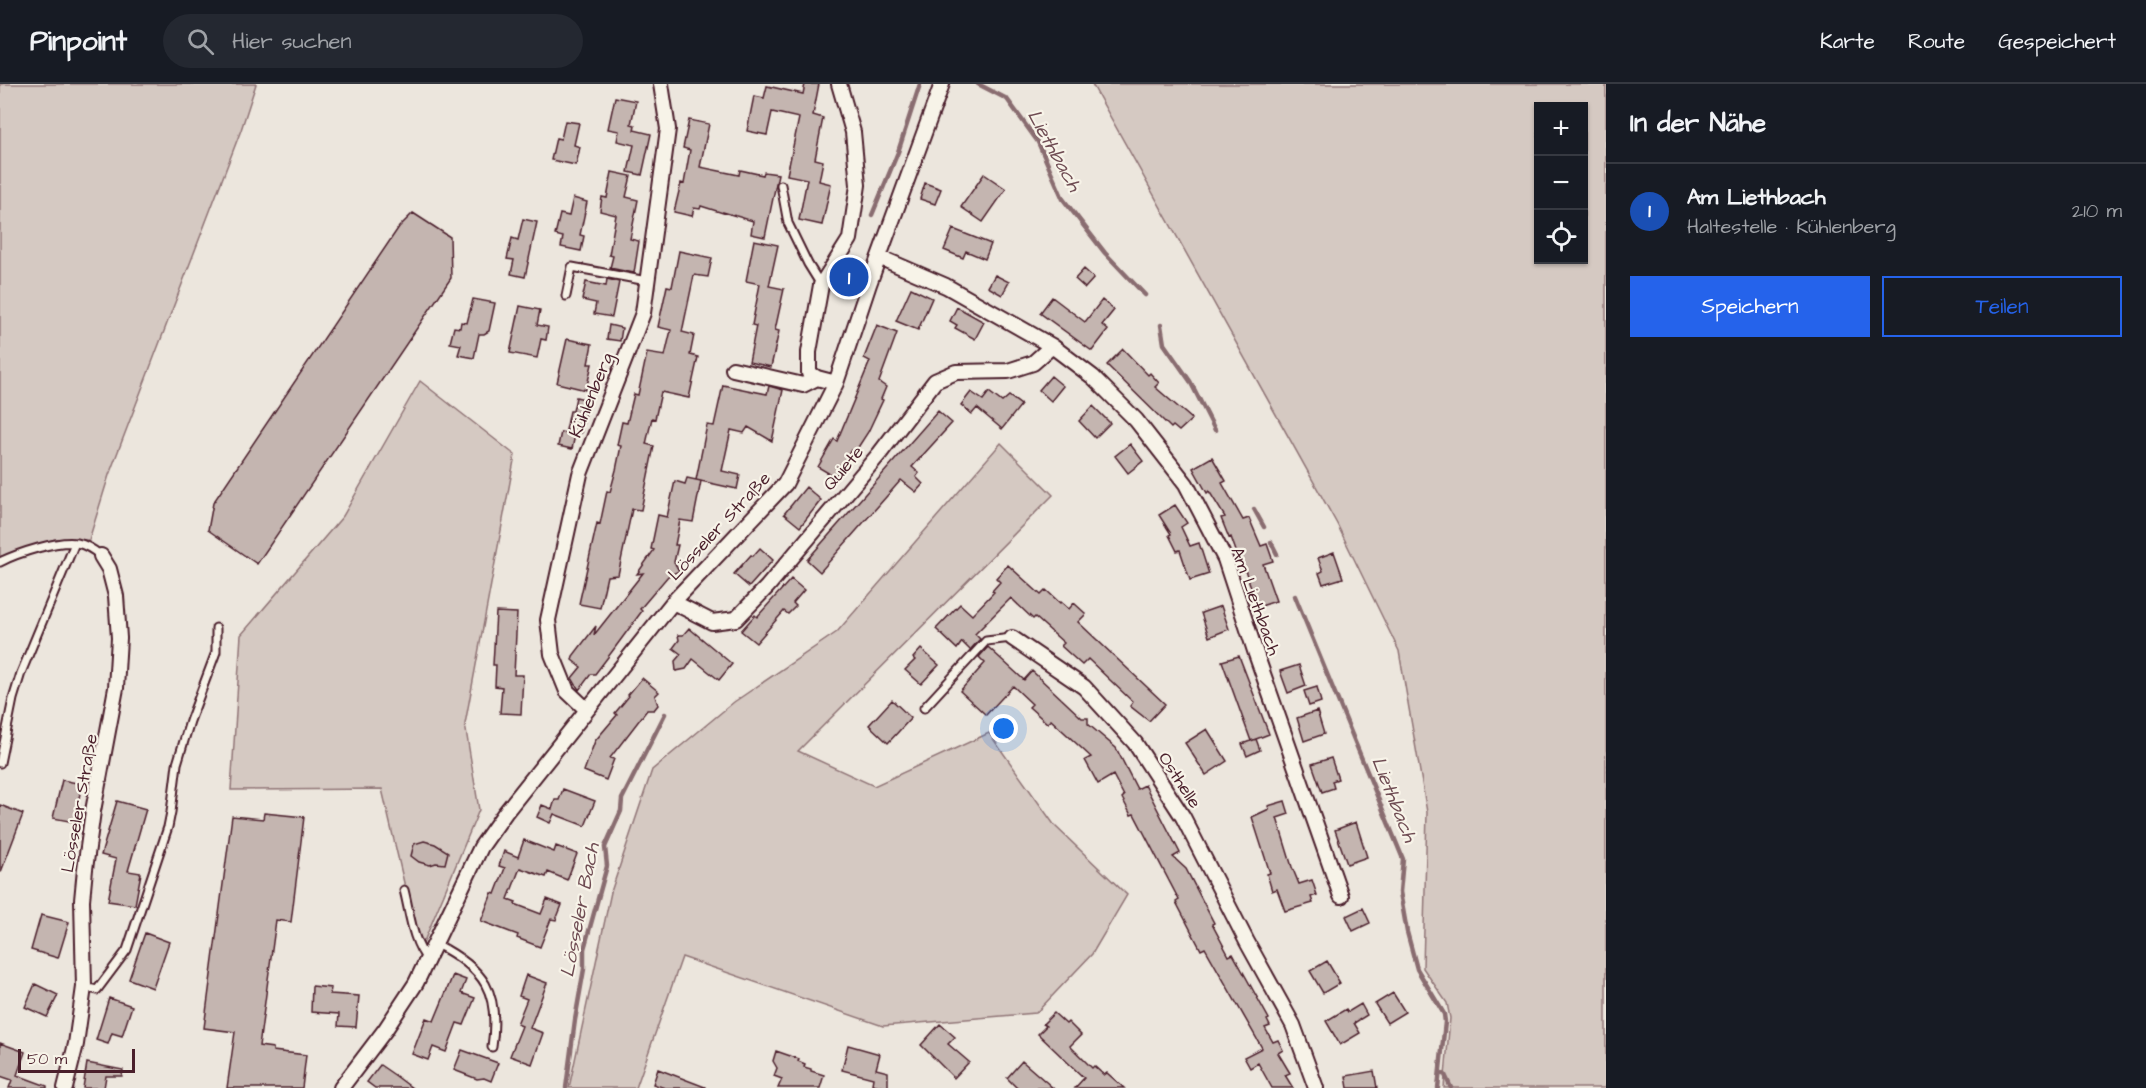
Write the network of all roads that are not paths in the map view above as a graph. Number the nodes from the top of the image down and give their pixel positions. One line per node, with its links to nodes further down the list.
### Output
1 (661, 84): 6 (street, Kühlenberg)
2 (839, 84): 7 (street)
3 (942, 84): 5 (street, Lösseler Straße)
4 (781, 185): 7 (lane)
5 (879, 257): 9 (street, Am Liethbach); 12 (street, Lösseler Straße)
6 (647, 281): 8 (lane); 20 (street, Kühlenberg)
7 (821, 285): 11 (street)
8 (566, 296)
9 (1052, 346): 16 (street, Quiete); 23 (street, Am Liethbach)
10 (733, 369): 11 (street)
11 (817, 378): 12 (street)
12 (836, 383): 16 (street, Lösseler Straße)
13 (75, 543): 14 (lane, Lösseler Straße); 15 (lane); 21 (lane)
14 (101, 556): 26 (street, Lösseler Straße)
15 (0, 562)
16 (673, 602): 20 (street, Lösseler Straße)
17 (216, 628): 26 (lane)
18 (1012, 638): 19 (lane, Osthelle); 30 (street, Osthelle)
19 (924, 708)
20 (586, 709): 24 (street, Lösseler Straße)
21 (0, 763)
22 (404, 890): 25 (lane)
23 (1341, 896)
24 (436, 944): 25 (street, Lösseler Straße); 27 (lane)
25 (428, 960): 29 (street, Lösseler Straße)
26 (84, 987): 28 (street, Lösseler Straße)
27 (492, 1047)
28 (65, 1088)
29 (341, 1088)
30 (1316, 1088)

